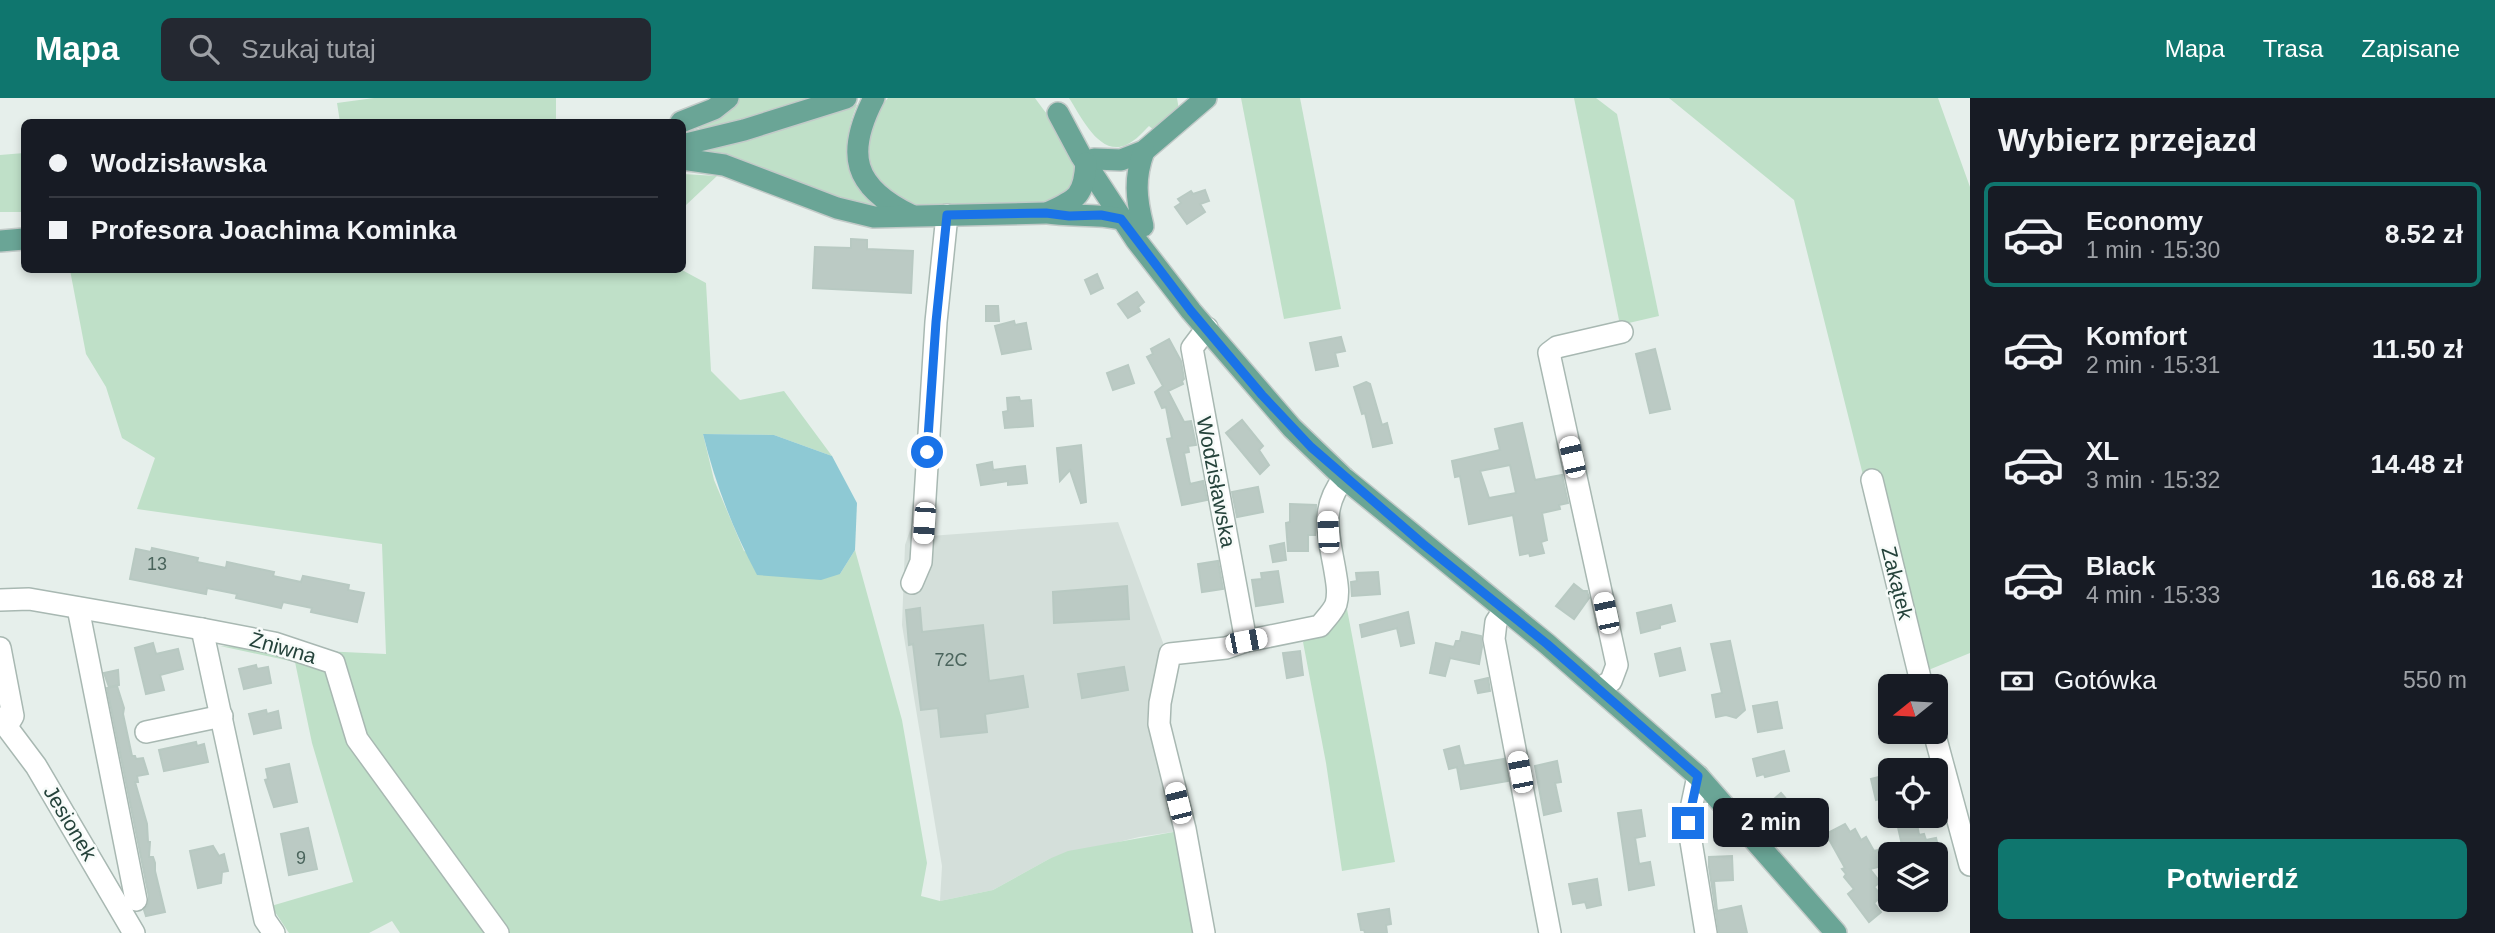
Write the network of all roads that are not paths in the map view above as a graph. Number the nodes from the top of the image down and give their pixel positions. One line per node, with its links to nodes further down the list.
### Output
1 (728, 98): 6 (main road)
2 (846, 98): 7 (main road)
3 (874, 98): 13 (main road)
4 (1206, 98): 8 (main road)
5 (1053, 106): 10 (main road)
6 (686, 120)
7 (686, 144)
8 (1144, 151): 10 (main road); 15 (main road)
9 (686, 160): 13 (main road)
10 (1090, 161): 11 (main road); 14 (main road); 15 (main road)
11 (1046, 213): 12 (main road); 14 (main road)
12 (947, 215): 13 (main road); 22 (street)
13 (913, 216)
14 (1121, 219): 19 (main road)
15 (1143, 226): 19 (main road)
16 (21, 239): 17 (main road)
17 (0, 241)
18 (1622, 332): 30 (street)
19 (1212, 335): 20 (main road); 27 (street, Wodzisławska)
20 (1344, 478): 25 (main road); 27 (street)
21 (1872, 480): 29 (street, Zakątek)
22 (912, 583)
23 (0, 600): 24 (street, Żniwna)
24 (78, 608): 26 (street, Żniwna); 37 (street)
25 (1504, 610): 30 (main road); 42 (street)
26 (202, 629): 31 (street); 40 (street, Żniwna)
27 (1246, 641): 41 (street)
28 (0, 648): 32 (street)
29 (1919, 674)
30 (1599, 689): 35 (main road)
31 (222, 716): 33 (street); 39 (street)
32 (4, 722): 38 (street, Jesionek)
33 (146, 732)
34 (1937, 744): 36 (street)
35 (1698, 776): 43 (street); 44 (main road)
36 (1970, 865)
37 (136, 900)
38 (134, 933)
39 (274, 933)
40 (498, 933)
41 (1204, 933)
42 (1550, 933)
43 (1706, 933)
44 (1836, 933)

